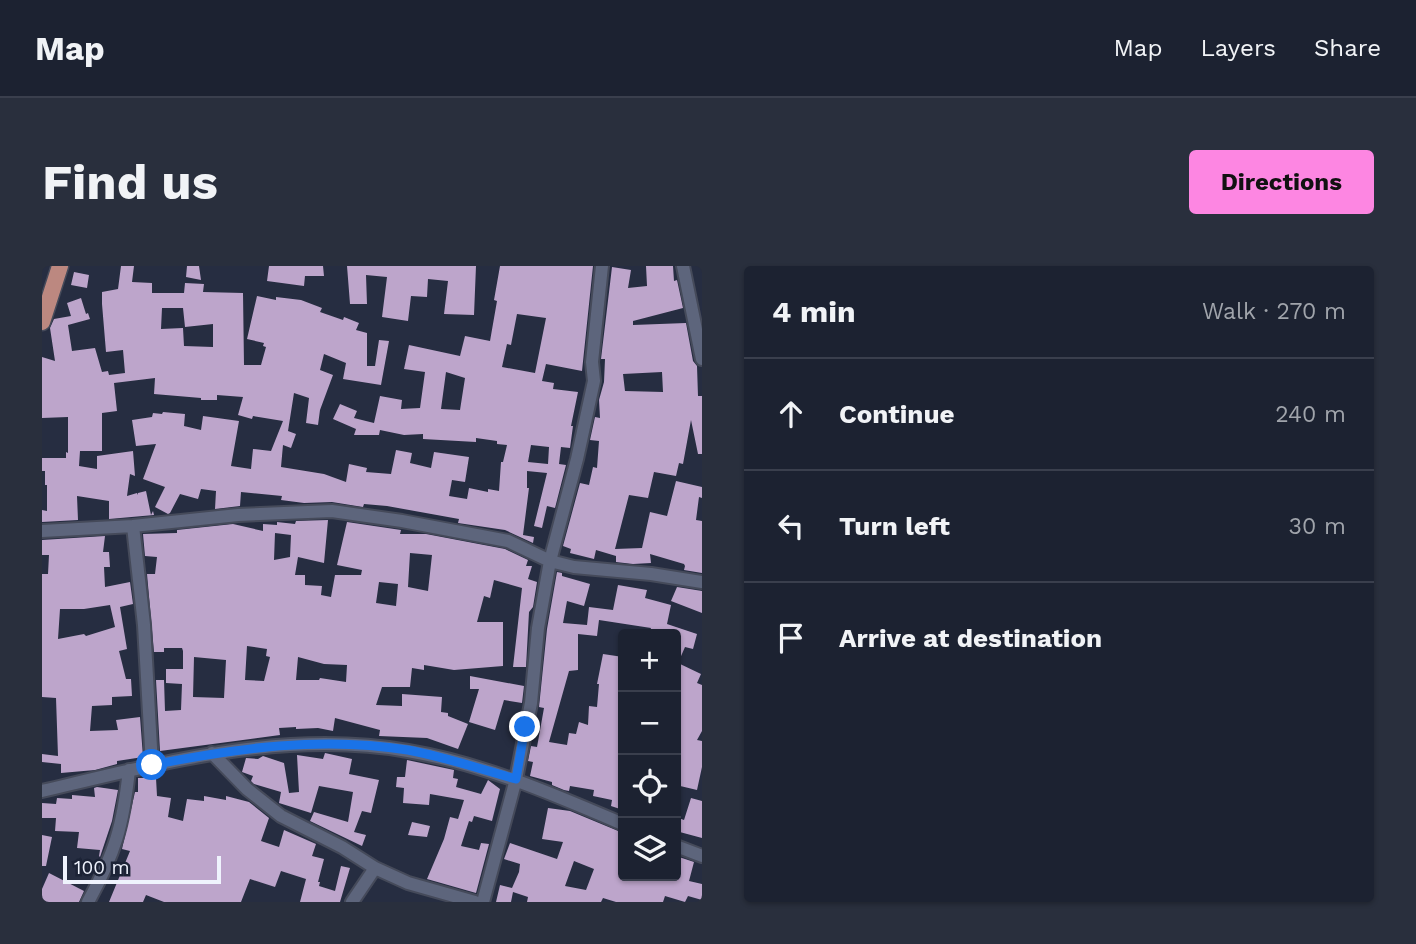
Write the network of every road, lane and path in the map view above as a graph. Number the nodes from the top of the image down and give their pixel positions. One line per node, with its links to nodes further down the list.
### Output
1 (60, 266): 4 (main road)
2 (602, 266): 9 (street)
3 (682, 266): 5 (street)
4 (42, 322)
5 (699, 327): 6 (street)
6 (702, 359)
7 (134, 526): 8 (street); 9 (street); 12 (street)
8 (42, 531)
9 (550, 561): 10 (street); 14 (street)
10 (702, 582)
11 (212, 753): 12 (street); 14 (street); 19 (street)
12 (152, 765): 13 (street)
13 (129, 770): 15 (street); 20 (street)
14 (516, 779): 16 (street); 23 (street)
15 (42, 790)
16 (618, 822)
17 (681, 848): 18 (street)
18 (702, 856)
19 (375, 868): 21 (street); 22 (street)
20 (88, 902)
21 (352, 902)
22 (475, 902)
23 (483, 902)

